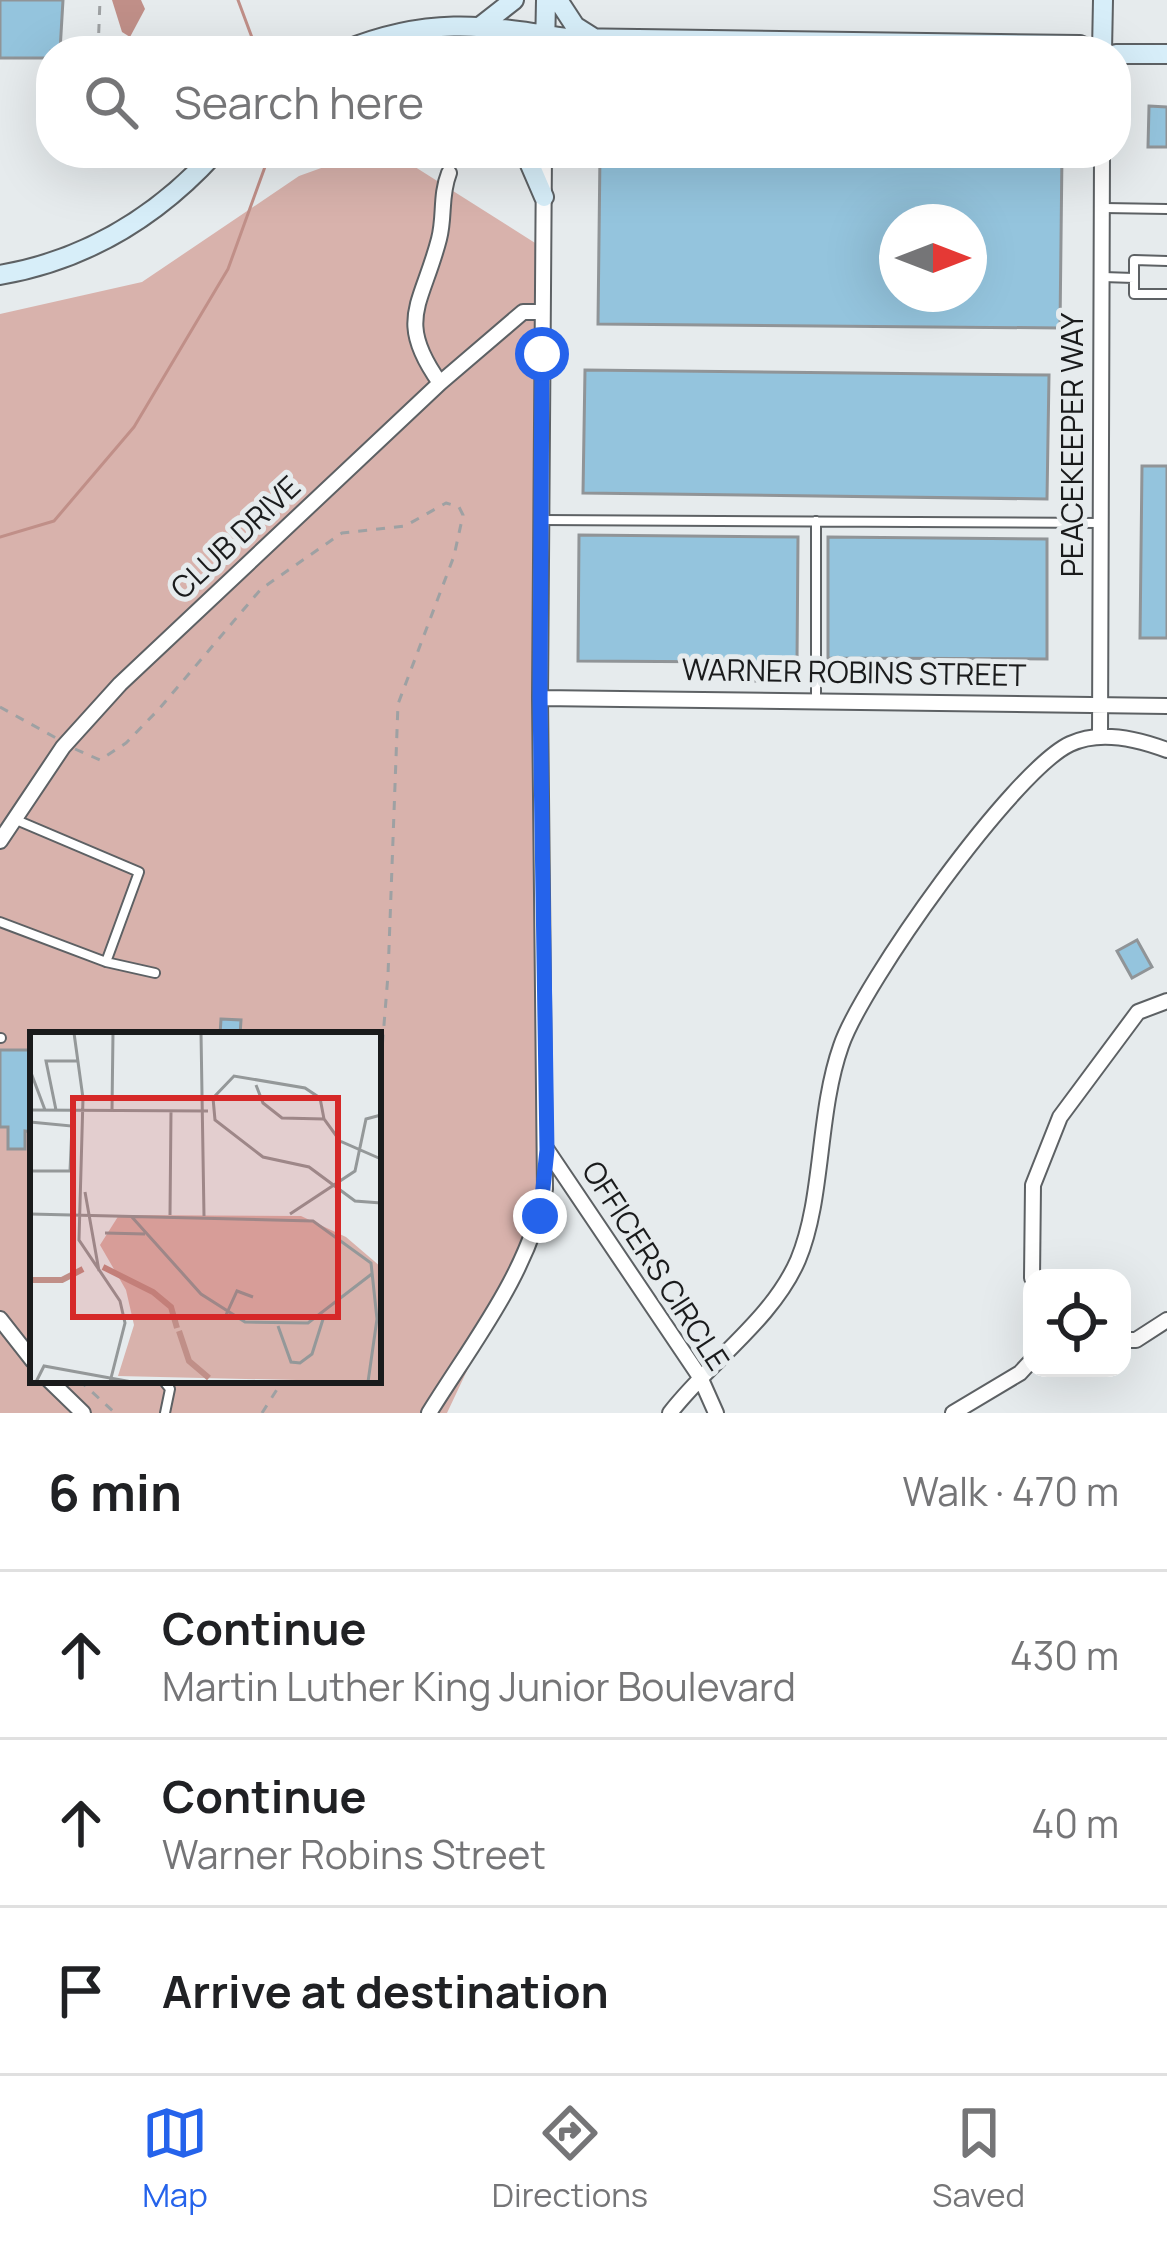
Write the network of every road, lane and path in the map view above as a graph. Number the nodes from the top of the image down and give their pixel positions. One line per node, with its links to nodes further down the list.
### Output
1 (100, 0): 7 (path)
2 (514, 0): 6 (street)
3 (546, 0): 10 (street)
4 (558, 0): 11 (street)
5 (1103, 0): 12 (street)
6 (482, 25): 8 (street); 9 (street)
7 (99, 36)
8 (389, 36)
9 (521, 36)
10 (546, 36)
11 (591, 36)
12 (1099, 36)
13 (1131, 54): 14 (street)
14 (1167, 54)
15 (200, 168): 24 (street)
16 (531, 168): 20 (street)
17 (544, 168): 20 (street)
18 (1102, 168): 21 (street, PEACEKEEPER WAY)
19 (449, 173): 29 (street)
20 (544, 197): 28 (street)
21 (1102, 208): 22 (lane); 25 (street, PEACEKEEPER WAY)
22 (1167, 209)
23 (1167, 261): 26 (lane)
24 (0, 275)
25 (1102, 277): 26 (lane); 32 (street, PEACEKEEPER WAY)
26 (1134, 278): 27 (lane)
27 (1167, 294)
28 (542, 312): 29 (street, CLUB DRIVE); 30 (street)
29 (440, 383): 39 (street, CLUB DRIVE)
30 (542, 520): 31 (lane); 33 (street)
31 (816, 521): 32 (lane); 34 (lane)
32 (1100, 523): 35 (street, PEACEKEEPER WAY)
33 (540, 698): 34 (street, WARNER ROBINS STREET); 48 (street)
34 (816, 700): 35 (street, WARNER ROBINS STREET)
35 (1098, 703): 36 (street, WARNER ROBINS STREET); 38 (street, PEACEKEEPER WAY)
36 (1167, 706)
37 (0, 707): 39 (path)
38 (1100, 736): 40 (street); 56 (street)
39 (65, 744): 41 (street, CLUB DRIVE); 47 (path)
40 (1167, 751)
41 (12, 818): 42 (street, CLUB DRIVE); 44 (lane)
42 (0, 841)
43 (0, 922): 44 (lane)
44 (106, 962): 45 (lane)
45 (155, 973)
46 (1167, 1001): 49 (street)
47 (381, 1061)
48 (547, 1150): 56 (street, OFFICERS CIRCLE); 65 (street)
49 (1032, 1269)
50 (0, 1319): 52 (street)
51 (1167, 1320): 53 (street)
52 (7, 1336): 54 (street)
53 (1131, 1340)
54 (30, 1358)
55 (1023, 1370): 68 (street)
56 (700, 1377): 66 (street); 67 (street, OFFICERS CIRCLE)
57 (59, 1383): 61 (street)
58 (82, 1383): 62 (path)
59 (165, 1383): 63 (lane)
60 (281, 1383): 64 (path)
61 (83, 1413)
62 (115, 1413)
63 (165, 1413)
64 (262, 1413)
65 (429, 1413)
66 (670, 1413)
67 (716, 1413)
68 (953, 1413)

